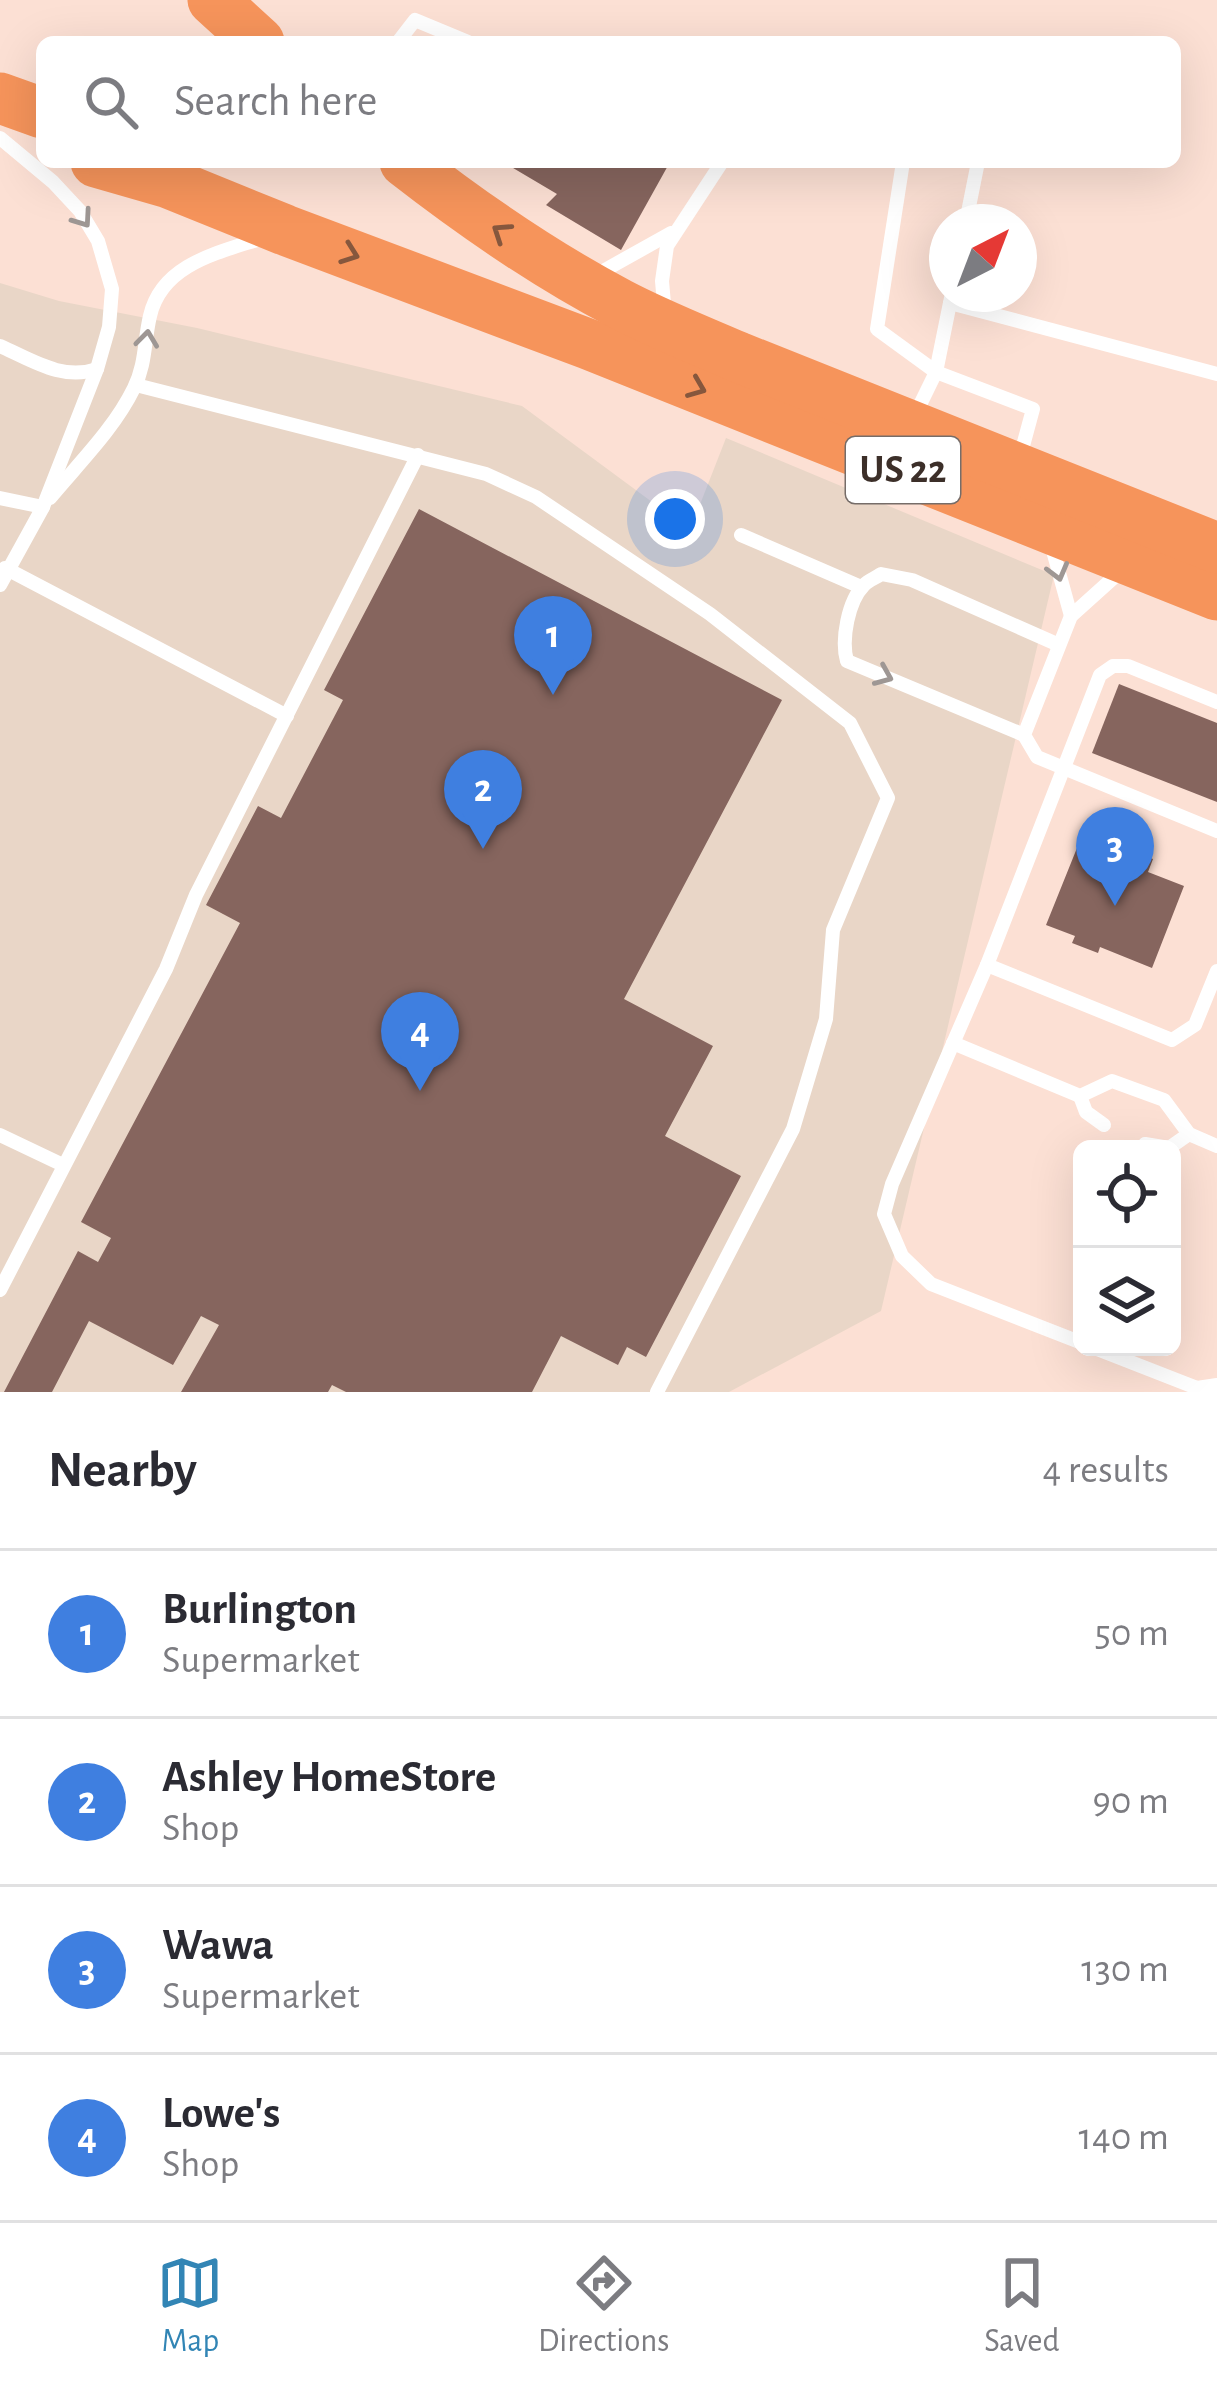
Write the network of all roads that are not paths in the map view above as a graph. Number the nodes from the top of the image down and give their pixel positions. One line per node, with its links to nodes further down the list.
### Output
1 (213, 0): 2 (highway)
2 (252, 36)
3 (403, 36): 4 (lane)
4 (454, 36)
5 (0, 98): 6 (highway)
6 (36, 111)
7 (0, 135): 8 (highway); 9 (lane, one-way to 9)
8 (36, 144)
9 (36, 168)
10 (36, 168): 24 (lane, one-way to 24)
11 (413, 168): 19 (highway, US 22, one-way to 11)
12 (718, 168): 18 (lane)
13 (902, 168): 25 (lane)
14 (977, 168): 16 (lane)
15 (152, 173): 17 (highway, US 22)
16 (970, 204)
17 (285, 230): 27 (lane, one-way to 17); 34 (highway, US 22, one-way to 34)
18 (675, 231): 19 (lane); 22 (lane)
19 (576, 279): 22 (highway, US 22)
20 (948, 312): 25 (lane)
21 (997, 312): 26 (lane)
22 (667, 326): 28 (highway, US 22)
23 (0, 346): 24 (lane)
24 (97, 369): 32 (lane)
25 (936, 372): 28 (lane); 30 (lane)
26 (1217, 374)
27 (136, 385): 29 (lane); 32 (lane)
28 (910, 425): 30 (highway, US 22)
29 (418, 455): 45 (lane); 63 (lane)
30 (1017, 468): 36 (highway, US 22)
31 (0, 498): 32 (lane)
32 (43, 507): 38 (lane)
33 (1217, 512): 36 (highway)
34 (1046, 527): 36 (highway, US 22); 42 (lane, one-way to 42)
35 (742, 536): 40 (lane)
36 (1131, 537): 37 (highway, US 22); 41 (highway, US 22); 42 (lane)
37 (1217, 548)
38 (4, 567): 39 (lane); 45 (lane)
39 (0, 586)
40 (861, 587): 43 (lane); 46 (lane, one-way to 46)
41 (1217, 595)
42 (1070, 616): 43 (lane)
43 (1060, 645): 46 (lane)
44 (1217, 702): 47 (lane)
45 (287, 716): 58 (lane)
46 (1024, 735): 47 (lane)
47 (1066, 768): 48 (lane); 49 (lane)
48 (1217, 831)
49 (987, 965): 50 (lane); 51 (lane)
50 (1217, 970)
51 (953, 1043): 52 (lane); 60 (lane)
52 (1080, 1096): 53 (lane); 54 (lane)
53 (1104, 1125)
54 (1189, 1134): 56 (lane); 57 (lane)
55 (0, 1135): 58 (lane)
56 (1180, 1140)
57 (1217, 1146)
58 (63, 1165): 59 (lane)
59 (0, 1290)
60 (1073, 1339)
61 (1115, 1356): 62 (lane)
62 (1217, 1384)
63 (657, 1392)

